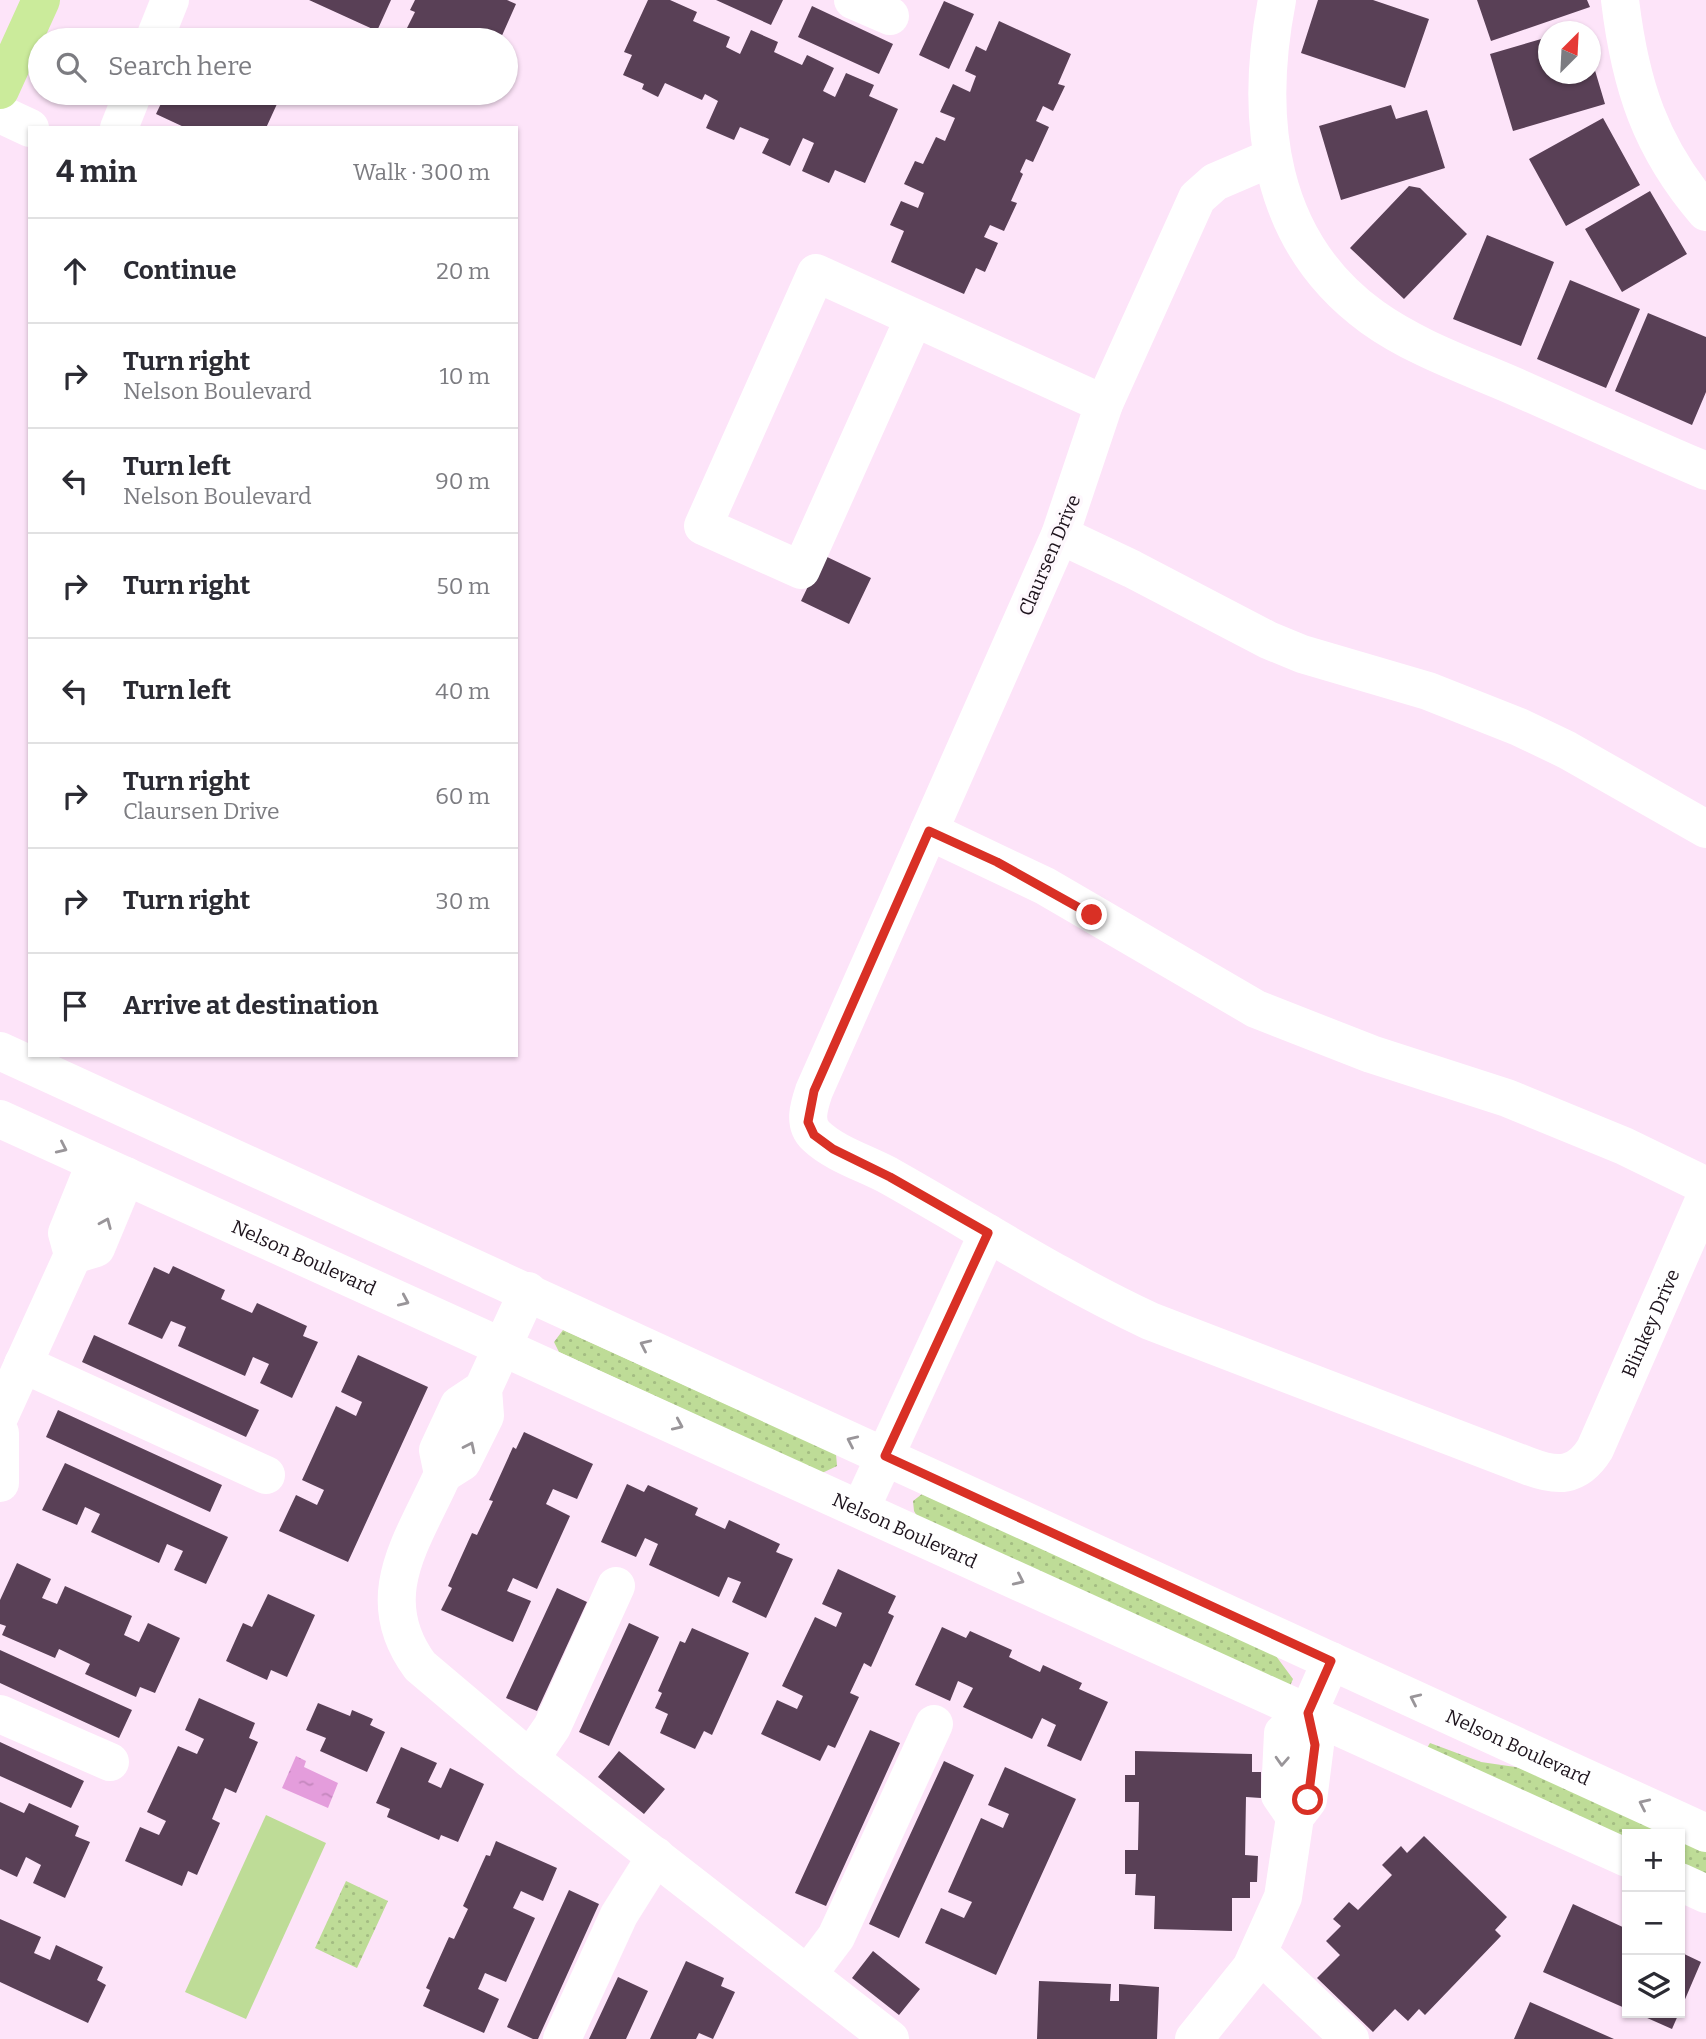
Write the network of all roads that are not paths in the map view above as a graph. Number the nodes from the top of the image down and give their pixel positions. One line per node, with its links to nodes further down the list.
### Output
1 (41, 0): 7 (main road)
2 (170, 0): 8 (street)
3 (853, 0): 6 (street)
4 (1277, 0): 15 (street)
5 (1620, 0): 16 (street)
6 (890, 16)
7 (28, 28)
8 (159, 28)
9 (28, 29): 10 (main road)
10 (0, 90)
11 (128, 105): 13 (street)
12 (0, 114): 14 (street)
13 (120, 126)
14 (28, 127)
15 (1271, 158): 18 (street, Claursen Drive); 19 (street)
16 (1706, 212)
17 (914, 318): 17 (street); 18 (street)
18 (1104, 404): 20 (street, Claursen Drive)
19 (1706, 471)
20 (1060, 535): 21 (street); 22 (street, Claursen Drive)
21 (1706, 829)
22 (929, 831): 27 (street); 29 (street, Claursen Drive)
23 (0, 1051): 24 (street, Nelson Boulevard)
24 (134, 1112): 26 (street); 30 (street, Nelson Boulevard)
25 (0, 1119): 26 (street, Nelson Boulevard, one-way to 26)
26 (110, 1169): 31 (street, Nelson Boulevard, one-way to 31); 32 (street)
27 (1706, 1186)
28 (1706, 1196): 29 (street, Blinkey Drive)
29 (988, 1233): 35 (street)
30 (528, 1291): 31 (street); 35 (street, Nelson Boulevard, one-way to 30)
31 (503, 1346): 38 (street, Nelson Boulevard, one-way to 38); 44 (street)
32 (23, 1364): 33 (street); 36 (street)
33 (0, 1415)
34 (0, 1433): 37 (street)
35 (885, 1456): 38 (street); 40 (street, Nelson Boulevard)
36 (266, 1475)
37 (0, 1483)
38 (861, 1508): 41 (street, Nelson Boulevard, one-way to 41)
39 (616, 1586): 44 (street)
40 (1331, 1661): 41 (street); 46 (street, Nelson Boulevard, one-way to 40)
41 (1308, 1713): 48 (street, Nelson Boulevard); 51 (street)
42 (0, 1714): 45 (street)
43 (934, 1724): 52 (street)
44 (530, 1759): 47 (street)
45 (110, 1762)
46 (1706, 1833)
47 (656, 1856): 52 (street); 53 (street)
48 (1622, 1856)
49 (1685, 1884): 50 (street)
50 (1706, 1894)
51 (1259, 1953): 55 (street); 56 (street)
52 (808, 1974): 54 (street)
53 (562, 2039)
54 (890, 2039)
55 (1194, 2039)
56 (1350, 2039)

